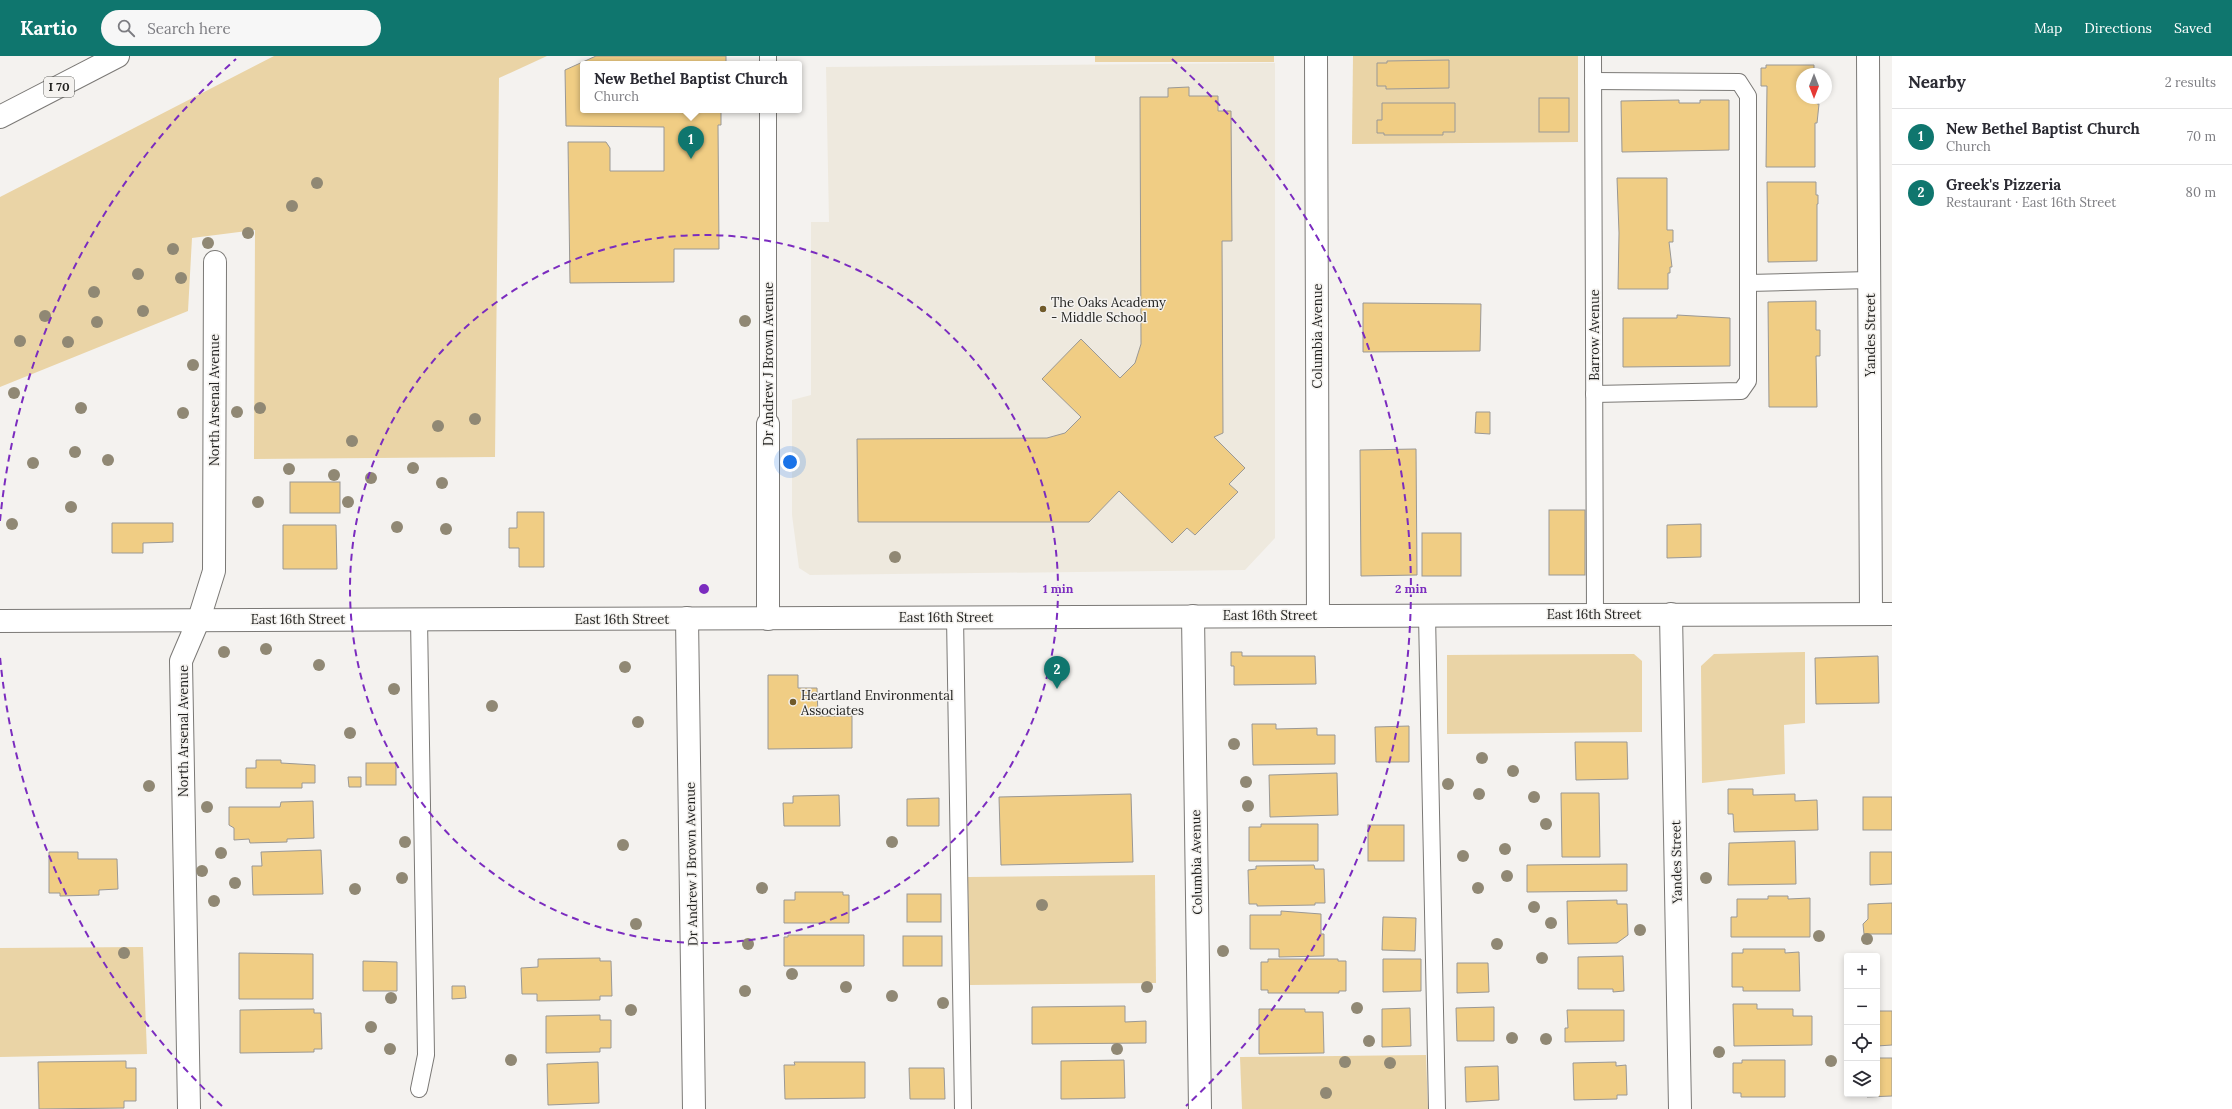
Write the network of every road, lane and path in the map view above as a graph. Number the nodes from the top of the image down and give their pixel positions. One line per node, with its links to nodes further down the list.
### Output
1 (118, 56): 7 (main road, I 70)
2 (1316, 56): 17 (main road, Columbia Avenue)
3 (1593, 56): 5 (lane, Barrow Avenue)
4 (1868, 56): 9 (main road, Yandes Street)
5 (1593, 81): 10 (lane); 11 (lane, Barrow Avenue)
6 (768, 113): 12 (lane, Dr Andrew J Brown Avenue)
7 (0, 117)
8 (215, 262): 21 (main road, North Arsenal Avenue)
9 (1870, 280): 10 (lane); 16 (main road, Yandes Street)
10 (1748, 283): 11 (lane)
11 (1594, 394): 14 (lane, Barrow Avenue)
12 (768, 424): 23 (main road, Dr Andrew J Brown Avenue)
13 (1427, 614): 14 (main road, East 16th Street); 17 (main road, East 16th Street); 30 (lane)
14 (1596, 614): 15 (main road, East 16th Street)
15 (1671, 614): 16 (main road, East 16th Street); 31 (main road, Yandes Street)
16 (1882, 614)
17 (1318, 615): 18 (main road, East 16th Street)
18 (1193, 616): 19 (main road, East 16th Street); 29 (main road, Columbia Avenue)
19 (955, 617): 23 (main road, East 16th Street); 28 (lane)
20 (687, 618): 22 (main road, East 16th Street); 23 (main road, East 16th Street); 27 (main road, Dr Andrew J Brown Avenue)
21 (199, 619): 22 (main road, East 16th Street); 24 (main road, East 16th Street); 26 (main road, North Arsenal Avenue)
22 (420, 619): 25 (lane)
23 (768, 619)
24 (0, 620)
25 (419, 1089)
26 (188, 1109)
27 (694, 1109)
28 (963, 1109)
29 (1200, 1109)
30 (1437, 1109)
31 (1680, 1109)

